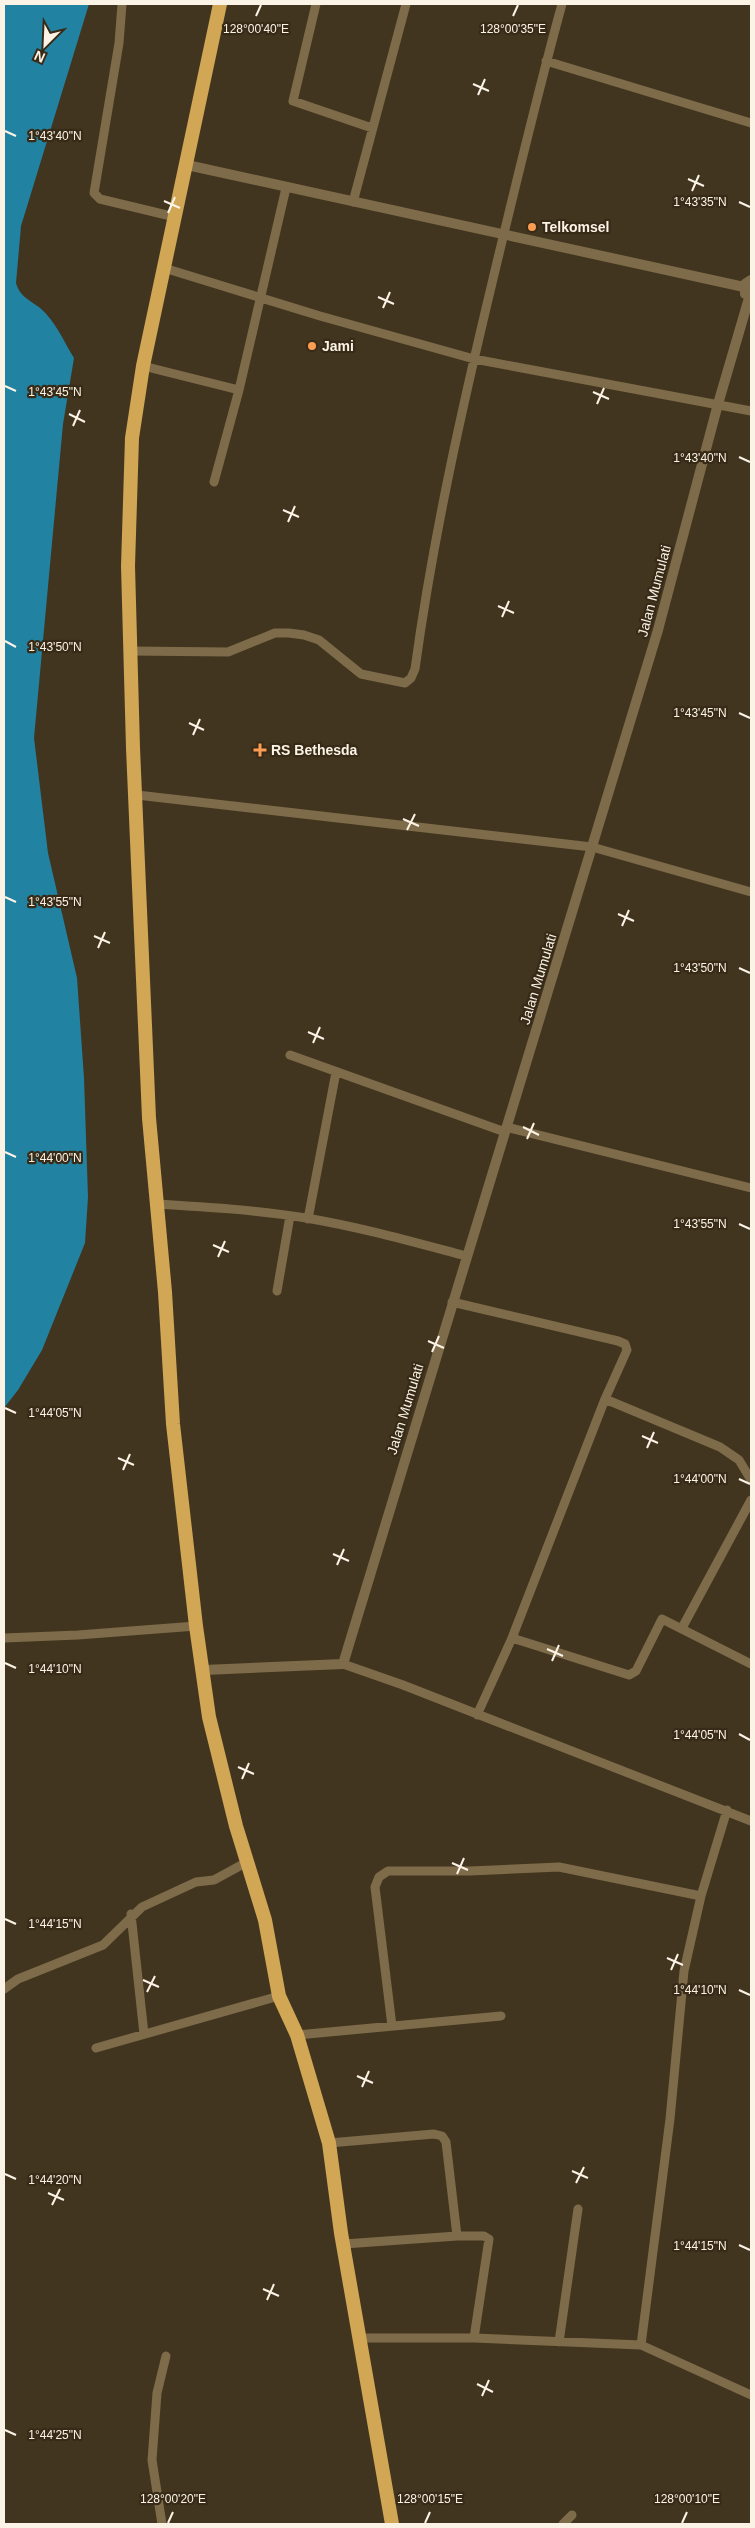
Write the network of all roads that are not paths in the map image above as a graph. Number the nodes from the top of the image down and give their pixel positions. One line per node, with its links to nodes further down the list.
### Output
1 (122, 4): 12 (street)
2 (220, 4): 9 (highway)
3 (316, 4): 8 (street)
4 (406, 4): 8 (street)
5 (562, 4): 6 (street)
6 (546, 61): 7 (street); 13 (street)
7 (751, 123)
8 (372, 128): 11 (street)
9 (187, 165): 10 (street); 12 (highway)
10 (286, 188): 11 (street); 16 (street)
11 (353, 202): 13 (street)
12 (175, 217): 14 (highway)
13 (504, 235): 15 (street); 18 (street)
14 (164, 268): 16 (street); 19 (highway)
15 (748, 283): 17 (street, Jalan Mumulati)
16 (261, 298): 18 (street); 20 (street)
17 (750, 298): 21 (street, Jalan Mumulati)
18 (474, 359): 21 (street); 24 (street)
19 (143, 366): 20 (street); 24 (highway)
20 (239, 390): 23 (street)
21 (718, 404): 22 (street); 26 (street, Jalan Mumulati)
22 (751, 410)
23 (214, 482)
24 (130, 651): 25 (highway)
25 (136, 795): 26 (street); 32 (highway)
26 (592, 848): 27 (street); 30 (street, Jalan Mumulati)
27 (751, 892)
28 (290, 1055): 29 (street)
29 (336, 1072): 30 (street); 34 (street)
30 (506, 1130): 31 (street); 35 (street, Jalan Mumulati)
31 (751, 1188)
32 (157, 1204): 33 (street); 41 (highway)
33 (290, 1216): 34 (street); 36 (street)
34 (308, 1218): 35 (street)
35 (466, 1256): 37 (street, Jalan Mumulati)
36 (277, 1291)
37 (452, 1302): 38 (street); 45 (street, Jalan Mumulati)
38 (605, 1399): 39 (street); 44 (street)
39 (751, 1480)
40 (751, 1500): 42 (street)
41 (196, 1626): 43 (street); 47 (highway)
42 (682, 1628): 44 (street); 46 (street)
43 (4, 1638)
44 (512, 1638): 48 (street)
45 (343, 1664): 47 (street); 48 (street)
46 (751, 1664)
47 (204, 1670): 51 (highway)
48 (478, 1715): 49 (street)
49 (727, 1810): 50 (street); 52 (street)
50 (751, 1821)
51 (247, 1862): 53 (street); 55 (highway)
52 (701, 1896): 57 (street); 68 (street)
53 (132, 1914): 54 (street); 58 (street)
54 (4, 1989)
55 (280, 1996): 58 (street); 59 (highway)
56 (501, 2016): 57 (street)
57 (392, 2026): 59 (street)
58 (144, 2034): 60 (street)
59 (297, 2035): 61 (highway)
60 (96, 2048)
61 (329, 2143): 63 (street); 64 (highway)
62 (578, 2209): 67 (street)
63 (457, 2236): 64 (street); 66 (street)
64 (344, 2244): 65 (highway)
65 (360, 2338): 66 (street); 73 (highway)
66 (474, 2338): 67 (street)
67 (559, 2342): 68 (street)
68 (642, 2345): 70 (street)
69 (166, 2356): 72 (street)
70 (751, 2395)
71 (572, 2515): 74 (street)
72 (162, 2524)
73 (392, 2524)
74 (563, 2524)

